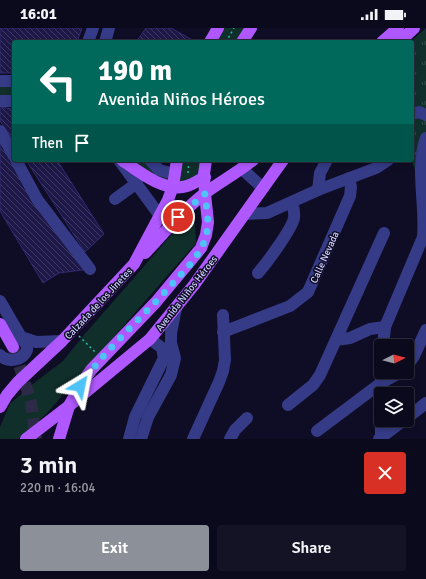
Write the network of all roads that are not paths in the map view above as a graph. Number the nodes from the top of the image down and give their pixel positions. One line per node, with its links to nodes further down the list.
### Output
1 (93, 28): 7 (street)
2 (110, 28): 8 (street)
3 (218, 28): 9 (main road)
4 (250, 28): 10 (main road)
5 (398, 28): 11 (main road)
6 (414, 28): 12 (main road)
7 (89, 40)
8 (106, 40)
9 (212, 40)
10 (243, 40)
11 (384, 40)
12 (401, 40)
13 (0, 81): 14 (street)
14 (12, 81)
15 (0, 101): 16 (street)
16 (12, 102)
17 (414, 113): 18 (street)
18 (426, 115)
19 (0, 131): 21 (street)
20 (426, 138): 53 (street)
21 (12, 152)
22 (17, 162): 47 (street)
23 (121, 162): 36 (street)
24 (123, 162): 37 (main road)
25 (152, 162): 33 (street)
26 (177, 162): 33 (main road, Calzada de los Jinetes)
27 (206, 162): 34 (main road)
28 (251, 162): 32 (main road)
29 (282, 162): 38 (main road, Avenida Niños Héroes)
30 (326, 162): 39 (street)
31 (385, 162): 35 (street)
32 (242, 169): 38 (street); 40 (main road)
33 (175, 174): 37 (main road, Calzada de los Jinetes)
34 (204, 177): 37 (main road); 40 (main road)
35 (349, 178): 39 (street); 55 (street, Calle Nevada)
36 (137, 183): 41 (street); 44 (street)
37 (173, 186): 44 (main road, Calzada de los Jinetes)
38 (263, 188): 43 (main road, Avenida Niños Héroes)
39 (318, 190): 42 (street)
40 (205, 194): 46 (main road); 70 (main road)
41 (114, 199)
42 (286, 204): 43 (street); 48 (street)
43 (248, 209): 50 (main road, Avenida Niños Héroes)
44 (160, 216): 46 (main road, Calzada de los Jinetes)
45 (384, 234): 59 (street)
46 (134, 264): 60 (main road, Calzada de los Jinetes)
47 (90, 269)
48 (258, 273)
49 (0, 301): 56 (street)
50 (176, 308): 57 (main road, Avenida Niños Héroes); 61 (street)
51 (223, 316): 55 (street)
52 (0, 324): 62 (main road)
53 (385, 327): 58 (street); 59 (street)
54 (426, 330): 64 (street)
55 (223, 332): 81 (street)
56 (21, 337): 60 (street); 63 (street)
57 (150, 339): 61 (street); 70 (main road, Avenida Niños Héroes)
58 (384, 339)
59 (336, 340): 69 (street)
60 (62, 341): 71 (main road, Calzada de los Jinetes)
61 (167, 346): 79 (street); 80 (street)
62 (13, 347)
63 (0, 355)
64 (414, 356)
65 (380, 379): 67 (street)
66 (388, 379): 67 (street)
67 (380, 383): 75 (street); 76 (street)
68 (426, 403): 72 (street)
69 (288, 404)
70 (69, 406): 77 (main road); 78 (main road)
71 (0, 407)
72 (414, 412)
73 (247, 418): 82 (street)
74 (395, 427): 76 (street)
75 (317, 431)
76 (380, 438)
77 (26, 439)
78 (59, 439)
79 (129, 439)
80 (141, 439)
81 (193, 439)
82 (230, 439)

